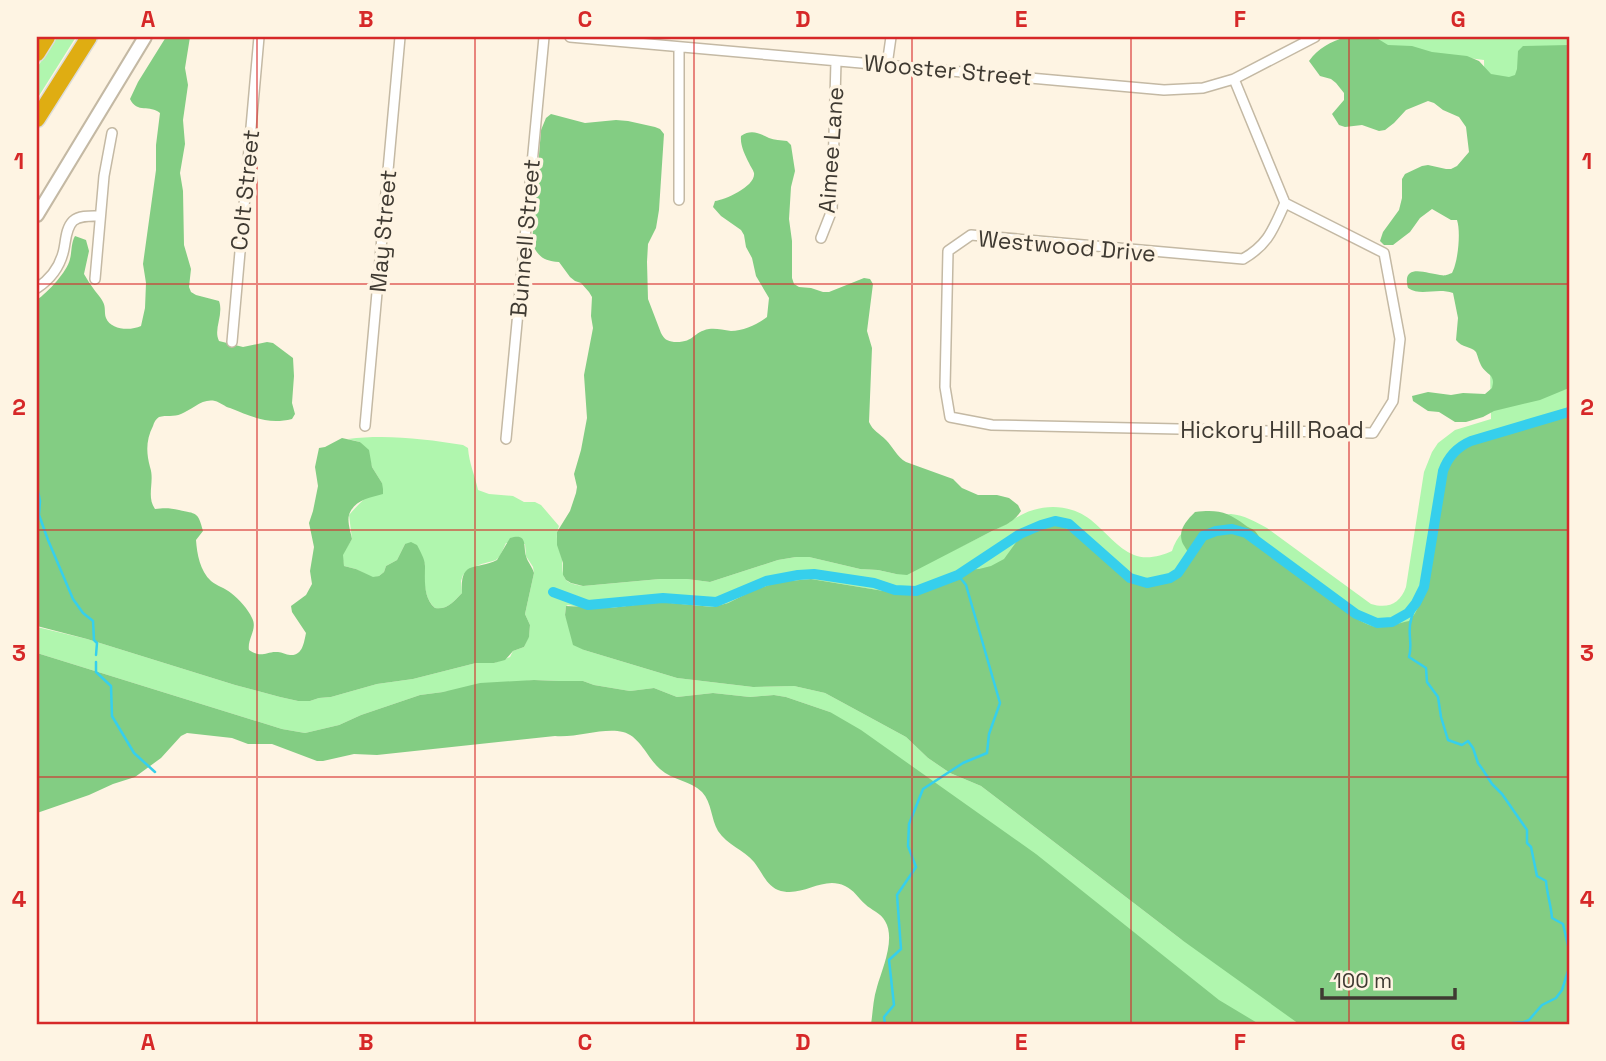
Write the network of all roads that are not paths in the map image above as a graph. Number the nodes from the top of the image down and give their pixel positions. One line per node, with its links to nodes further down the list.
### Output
1 (89, 37): 13 (highway)
2 (145, 37): 17 (street)
3 (258, 37): 22 (street, Colt Street)
4 (400, 37): 24 (street, May Street)
5 (544, 37): 25 (street, Bunnell Street)
6 (570, 37): 9 (street, Wooster Street)
7 (891, 37): 11 (street)
8 (1315, 37): 12 (street, Wooster Street)
9 (679, 47): 10 (street, Wooster Street); 15 (street)
10 (836, 61): 11 (street, Wooster Street); 19 (street, Aimee Lane)
11 (887, 65): 12 (street, Wooster Street)
12 (1234, 79): 16 (street)
13 (37, 119)
14 (112, 134): 18 (street)
15 (679, 201)
16 (1285, 202): 23 (street, Westwood Drive); 23 (street, Hickory Hill Road)
17 (37, 215)
18 (100, 216): 20 (street); 21 (street)
19 (821, 238)
20 (95, 279)
21 (37, 288)
22 (232, 342)
23 (950, 417)
24 (365, 426)
25 (506, 439)

